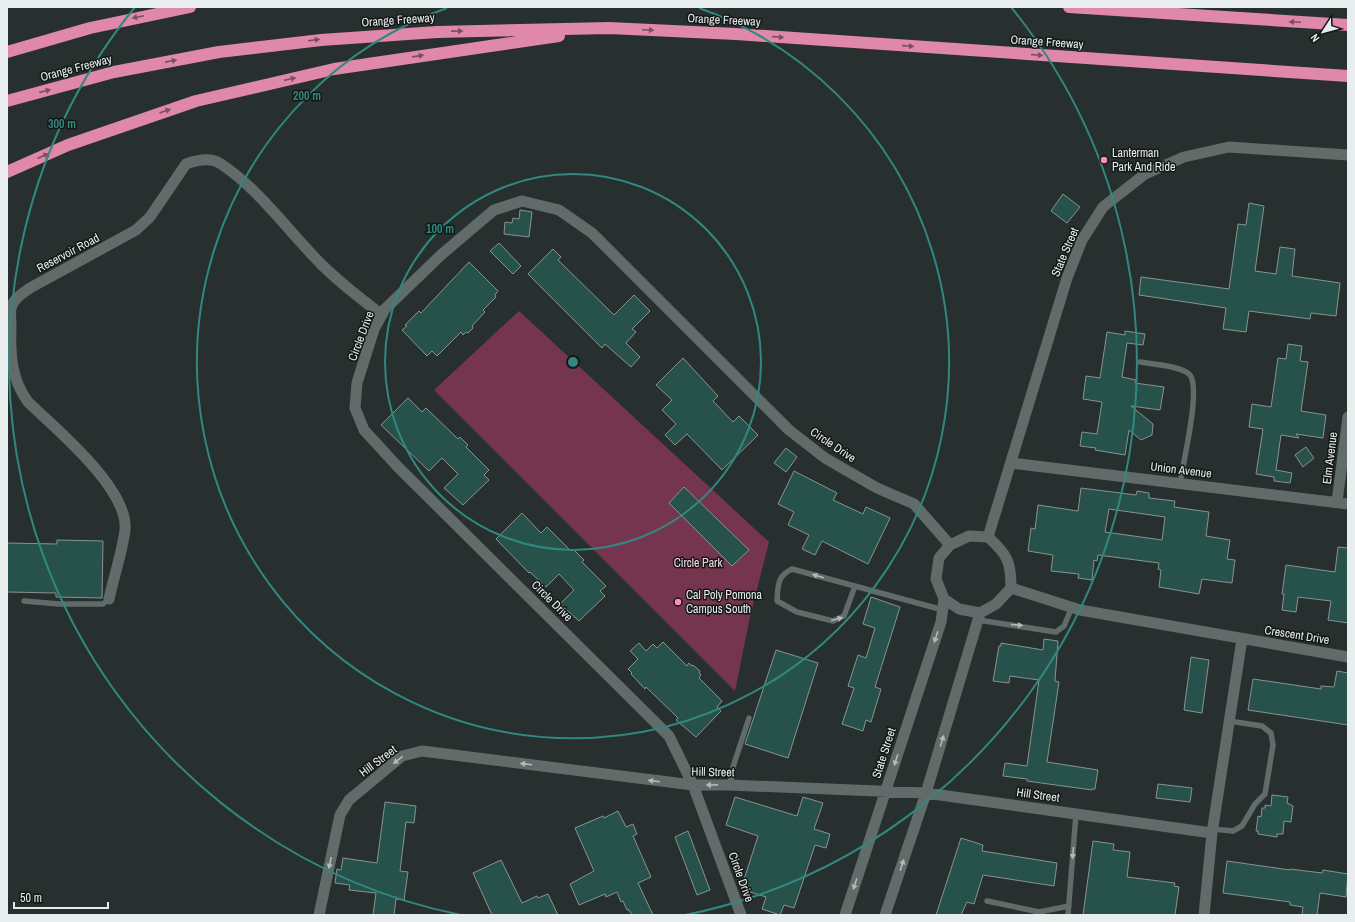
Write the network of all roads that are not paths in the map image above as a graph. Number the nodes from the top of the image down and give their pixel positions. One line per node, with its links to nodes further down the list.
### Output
1 (190, 7): 7 (highway, one-way to 7)
2 (1069, 7): 4 (highway)
3 (1152, 7): 4 (highway)
4 (1196, 14): 5 (highway, one-way to 4)
5 (1348, 25)
6 (609, 28): 8 (highway, Orange Freeway, one-way to 8); 9 (highway, Orange Freeway, one-way to 6); 11 (highway, one-way to 6)
7 (7, 52)
8 (1348, 76)
9 (7, 101)
10 (1348, 155): 15 (street, State Street)
11 (7, 172)
12 (382, 315): 19 (street, Circle Drive); 22 (street, Reservoir Road); 33 (street, Circle Drive)
13 (1140, 362): 16 (lane)
14 (1348, 417): 17 (street, Elm Avenue)
15 (1011, 463): 16 (street, Union Avenue); 18 (street, State Street)
16 (1180, 483): 17 (street, Union Avenue)
17 (1343, 503)
18 (988, 537): 19 (street); 21 (street)
19 (950, 545): 23 (street)
20 (855, 586): 20 (lane, one-way to 20); 26 (lane)
21 (1011, 588): 25 (street, Crescent Drive); 27 (street)
22 (109, 599): 24 (lane)
23 (944, 599): 26 (street, State Street); 27 (street)
24 (24, 601)
25 (1072, 608): 27 (lane, one-way to 25); 28 (street, Crescent Drive)
26 (943, 610): 34 (street, State Street, one-way to 34)
27 (979, 616): 35 (street, one-way to 27)
28 (1242, 639): 29 (street, Crescent Drive); 31 (street)
29 (1348, 657)
30 (749, 718): 32 (lane)
31 (1229, 721): 37 (street); 37 (lane)
32 (730, 785): 33 (street, Hill Street, one-way to 33); 34 (street, Hill Street)
33 (693, 786): 40 (street, Hill Street, one-way to 40); 41 (street, Circle Drive)
34 (886, 790): 35 (street, Hill Street); 42 (street, State Street, one-way to 42)
35 (926, 793): 36 (street, Hill Street); 43 (street, one-way to 35)
36 (1076, 814): 37 (street, Hill Street); 39 (lane, one-way to 39)
37 (1213, 831): 45 (street)
38 (987, 901): 39 (lane)
39 (1069, 906): 44 (lane)
40 (319, 915)
41 (741, 915)
42 (845, 915)
43 (885, 915)
44 (1068, 915)
45 (1204, 915)

